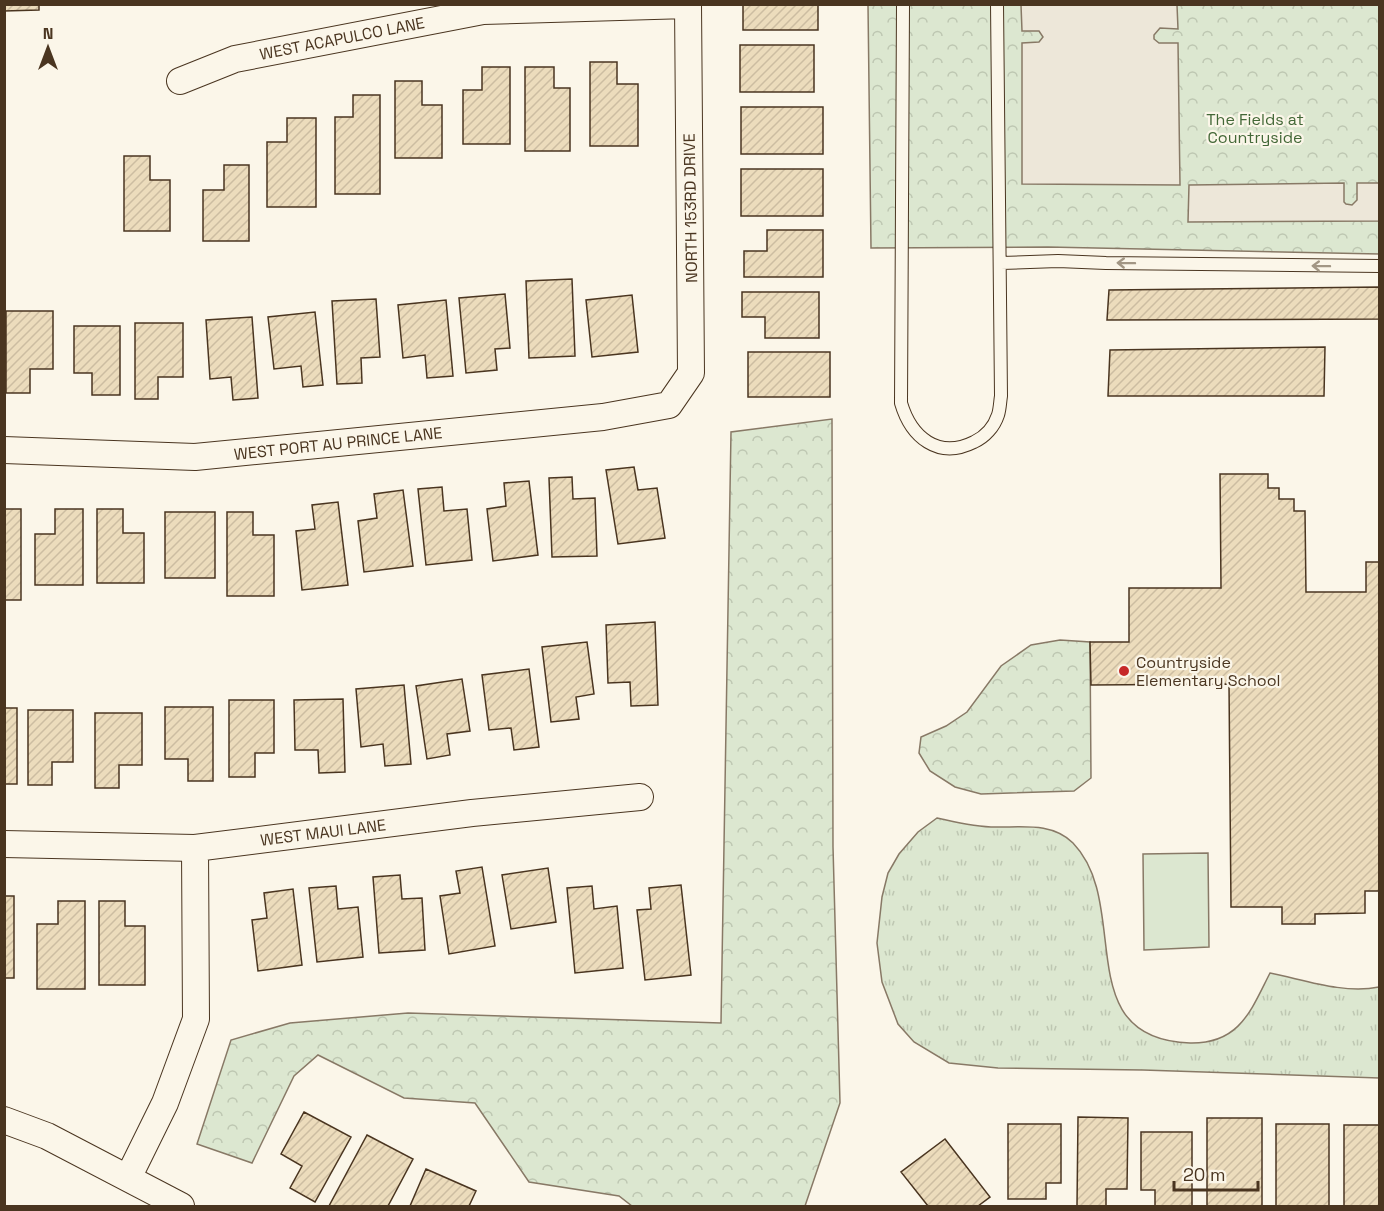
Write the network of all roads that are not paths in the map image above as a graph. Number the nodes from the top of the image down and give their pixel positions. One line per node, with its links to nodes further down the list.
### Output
1 (903, 4): 5 (lane)
2 (997, 4): 5 (lane)
3 (688, 5): 4 (street, WEST ACAPULCO LANE); 7 (street, NORTH 153RD DRIVE)
4 (180, 81)
5 (1001, 262): 6 (lane, one-way to 5)
6 (1380, 266)
7 (669, 405): 8 (street, WEST PORT AU PRINCE LANE)
8 (4, 450)
9 (640, 797): 11 (street, WEST MAUI LANE)
10 (4, 844): 11 (street, WEST MAUI LANE)
11 (195, 848): 13 (street)
12 (4, 1120): 13 (street)
13 (128, 1178): 14 (street)
14 (181, 1206)

